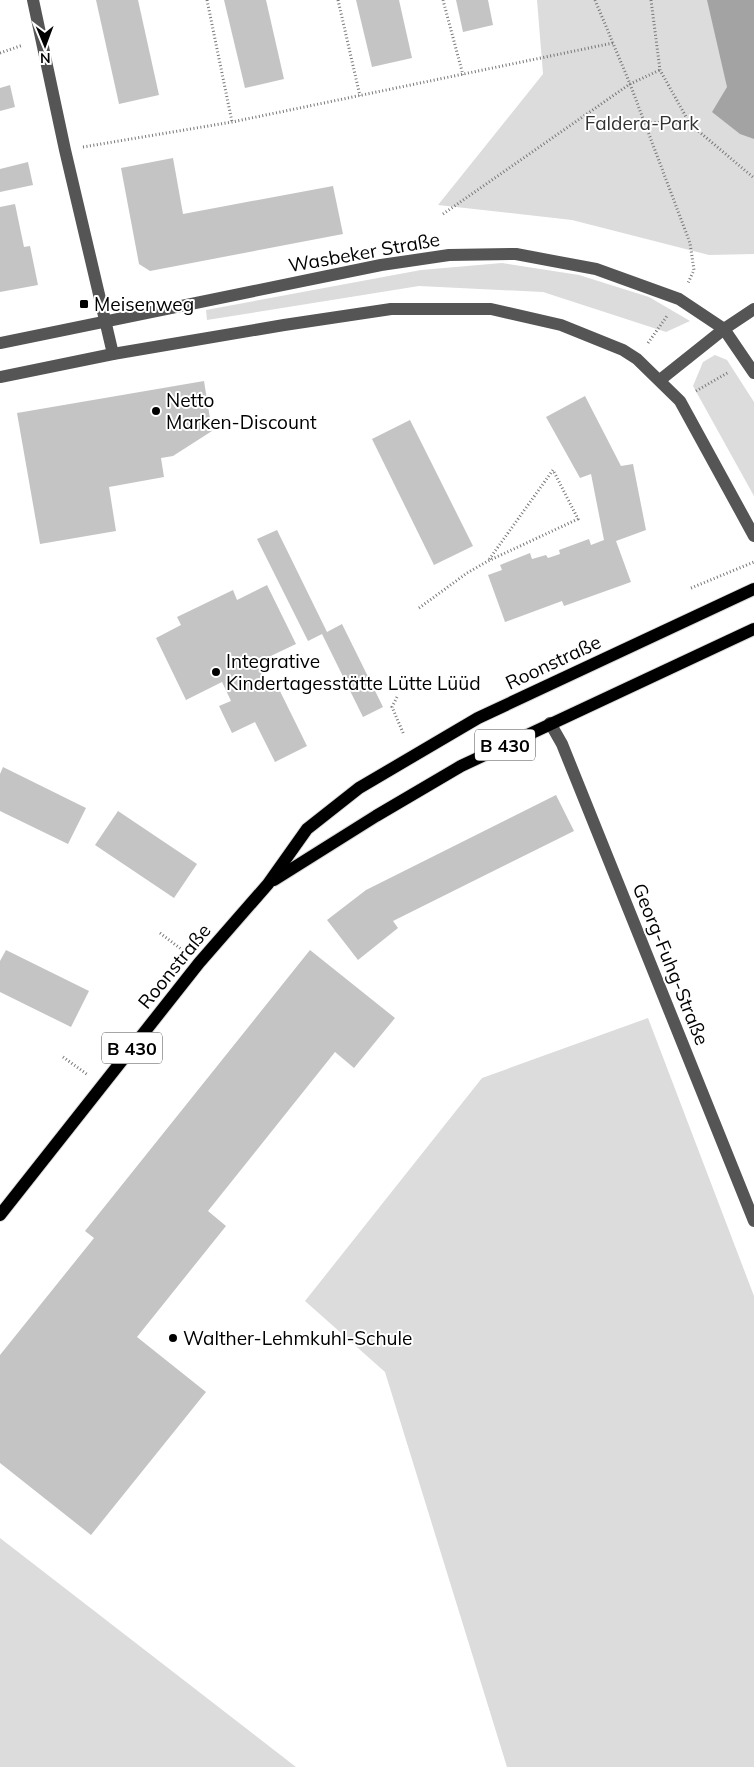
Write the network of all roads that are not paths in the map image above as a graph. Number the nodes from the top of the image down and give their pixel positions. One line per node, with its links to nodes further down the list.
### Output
1 (32, 0): 3 (street)
2 (754, 309): 4 (street)
3 (106, 321): 4 (street, Wasbeker Straße); 5 (street, Wasbeker Straße); 6 (street)
4 (724, 329): 7 (street, Wasbeker Straße); 9 (street)
5 (0, 343)
6 (113, 354): 8 (street); 9 (street)
7 (754, 372)
8 (0, 377)
9 (660, 380): 10 (street)
10 (754, 536)
11 (754, 589): 14 (main road, Roonstraße / B 430)
12 (754, 629): 13 (main road, Roonstraße / B 430)
13 (550, 723): 14 (main road, Roonstraße / B 430); 16 (street, Georg-Fuhg-Straße)
14 (268, 884): 15 (main road, Roonstraße / B 430)
15 (0, 1215)
16 (754, 1221)

